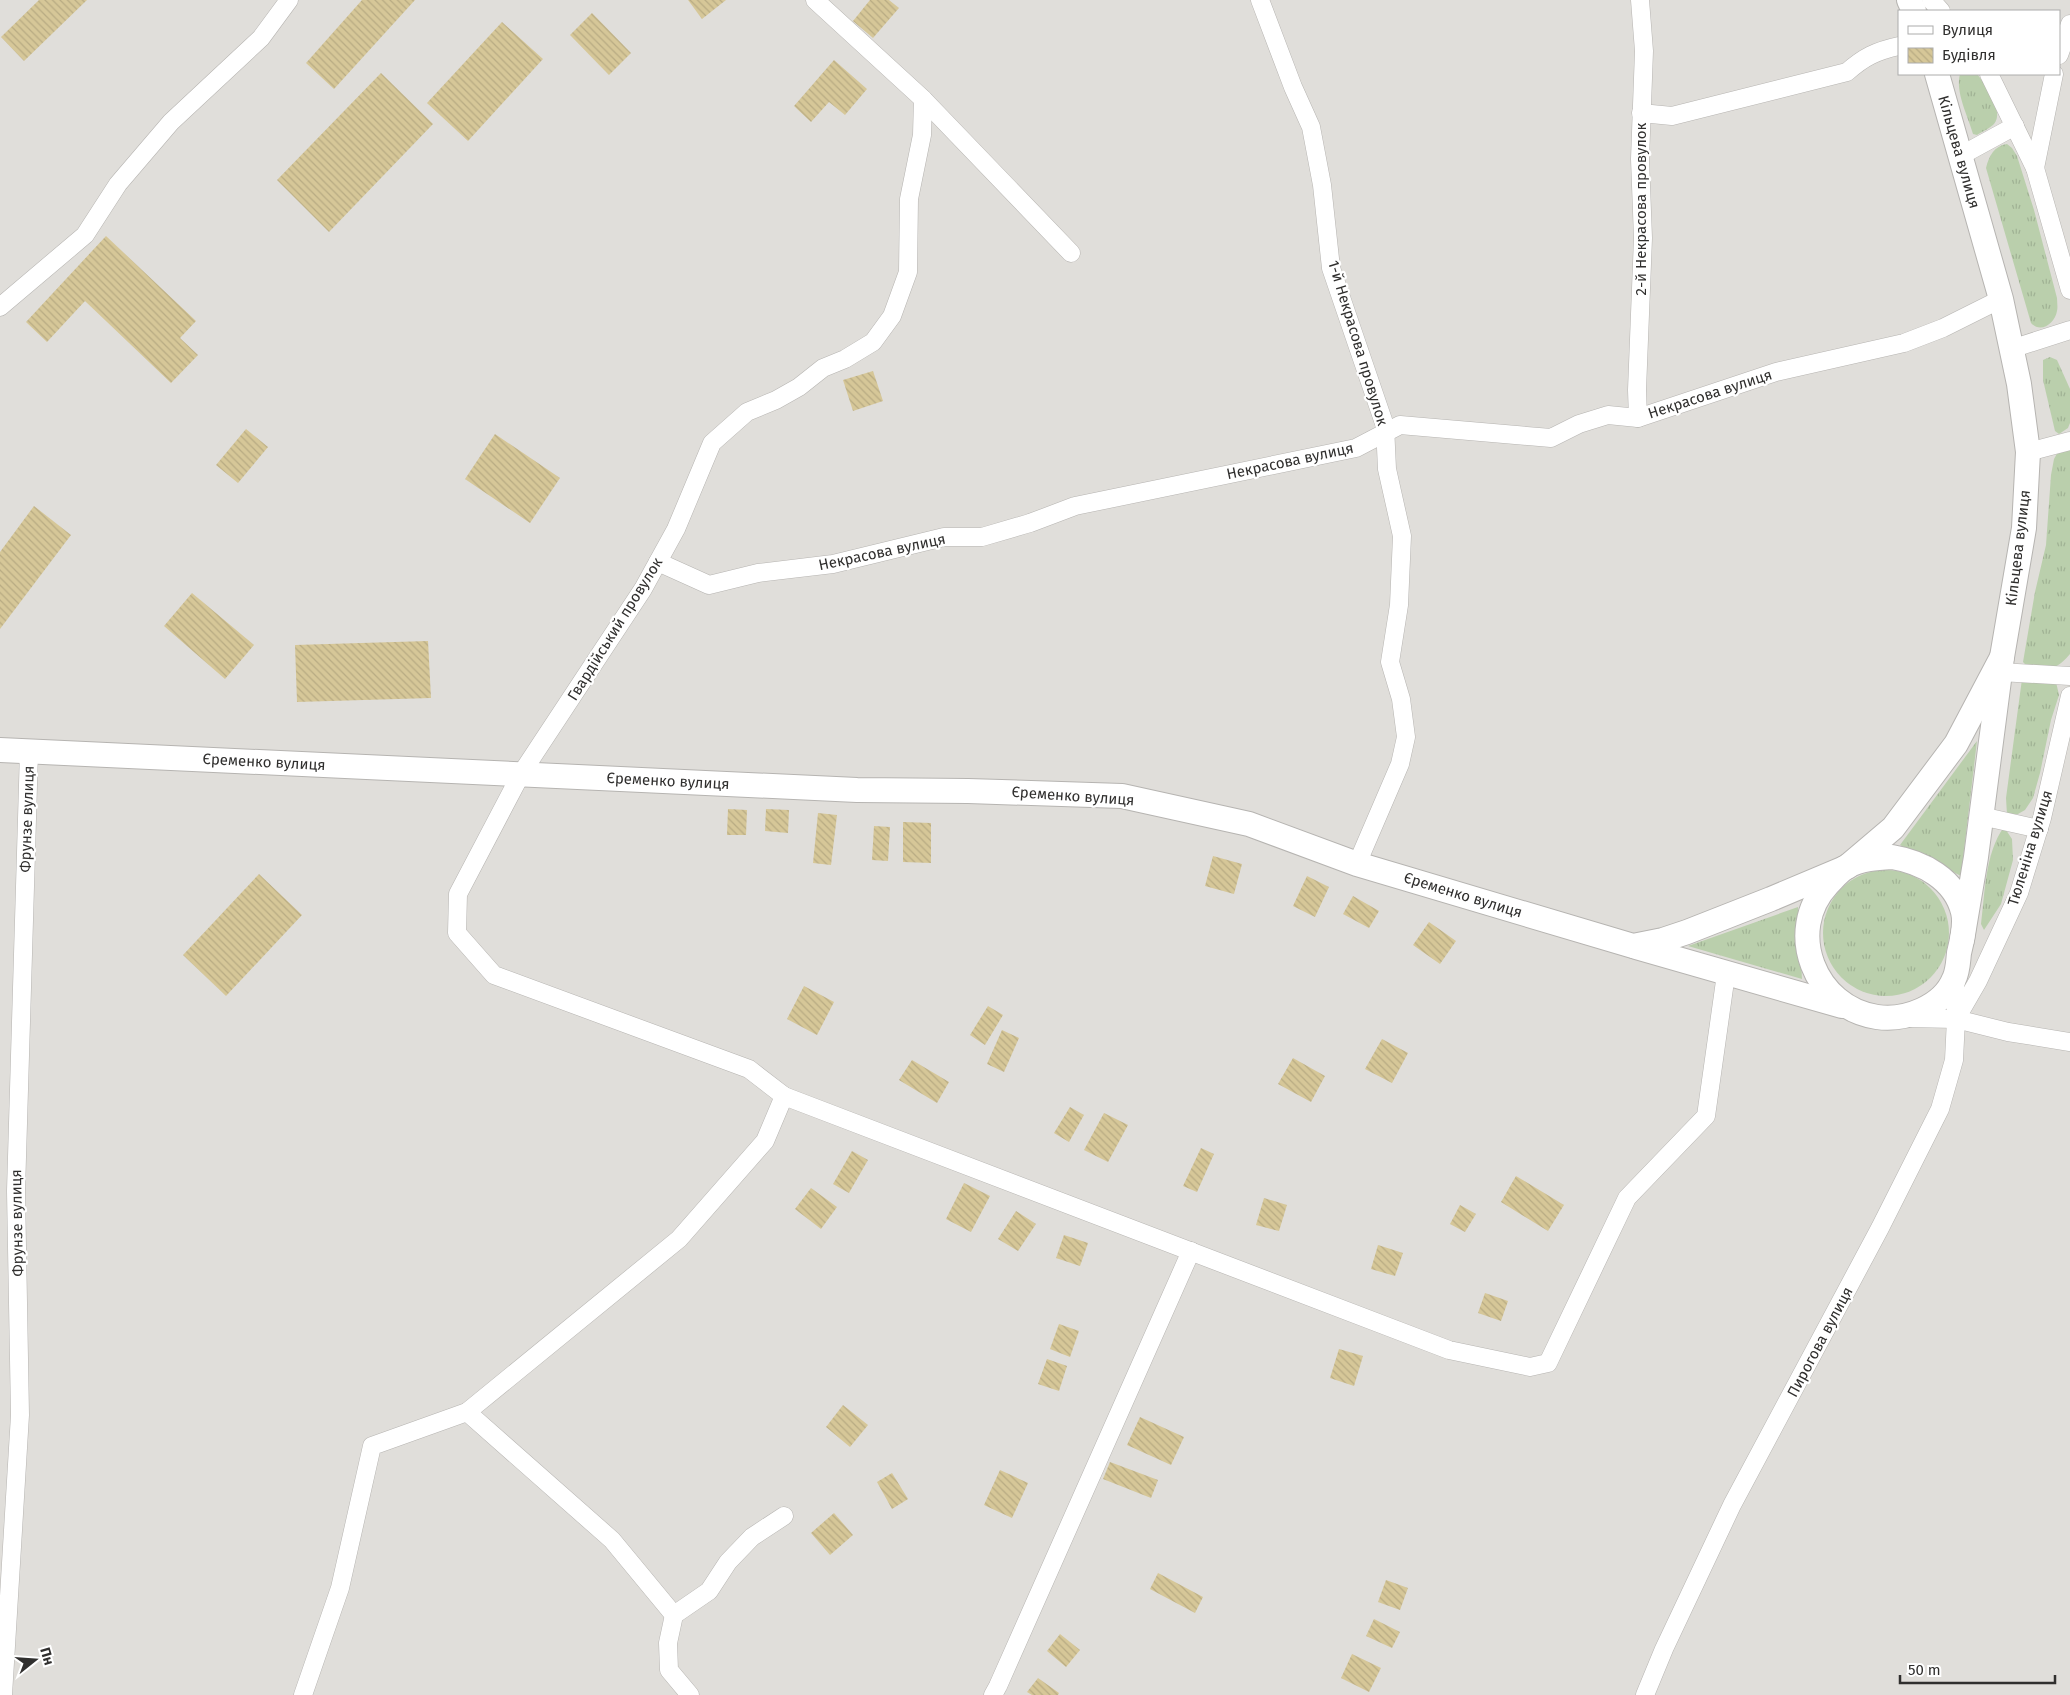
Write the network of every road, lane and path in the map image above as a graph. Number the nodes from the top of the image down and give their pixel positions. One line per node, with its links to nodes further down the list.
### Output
1 (289, 0): 21 (street)
2 (815, 0): 13 (street)
3 (1260, 0): 25 (street, 1-й Некрасова провулок)
4 (1640, 0): 14 (street, 2-й Некрасова провулок)
5 (1931, 0): 6 (street)
6 (1940, 10)
7 (2070, 24): 9 (street)
8 (1898, 46): 14 (street)
9 (2060, 52)
10 (1937, 75): 16 (street, Кільцева вулиця)
11 (1990, 75): 15 (street)
12 (2054, 75): 17 (street)
13 (923, 100): 18 (street); 28 (street, Гвардійський провулок)
14 (1641, 113): 24 (street, 2-й Некрасова провулок)
15 (2015, 126): 16 (street); 17 (street)
16 (1960, 156): 20 (street, Кільцева вулиця)
17 (2036, 168): 19 (street)
18 (1072, 253)
19 (2070, 290)
20 (2001, 299): 23 (street, Кільцева вулиця); 24 (street, Некрасова вулиця)
21 (0, 307)
22 (2070, 330): 23 (street)
23 (2012, 349): 27 (street, Кільцева вулиця)
24 (1638, 418): 25 (street, Некрасова вулиця)
25 (1386, 434): 28 (street, Некрасова вулиця); 37 (street, 1-й Некрасова провулок)
26 (2070, 441): 27 (street)
27 (2028, 452): 29 (street, Кільцева вулиця)
28 (658, 562): 34 (street, Гвардійський провулок)
29 (2001, 664): 30 (street); 35 (street, Кільцева вулиця); 38 (street, Єременко вулиця)
30 (2070, 676)
31 (2070, 696): 36 (street, Тюленіна вулиця)
32 (0, 750): 33 (street, Єременко вулиця)
33 (29, 751): 34 (street, Єременко вулиця); 52 (street, Фрунзе вулиця)
34 (521, 774): 37 (street, Єременко вулиця); 47 (street, Гвардійський провулок)
35 (1981, 816): 36 (street); 39 (street, Кільцева вулиця)
36 (2039, 829): 45 (street, Тюленіна вулиця)
37 (1357, 864): 40 (street, Єременко вулиця)
38 (1847, 867): 39 (street, Кільцева вулиця); 40 (street, Єременко вулиця); 43 (street, Кільцева вулиця)
39 (1962, 940): 42 (street, Кільцева вулиця)
40 (1633, 946): 41 (street)
41 (1726, 974): 43 (street); 48 (street, Гвардійський провулок)
42 (1954, 979): 44 (street, Кільцева вулиця); 45 (street, Пирогова вулиця)
43 (1851, 1009): 44 (street, Кільцева вулиця)
44 (1893, 1018): 45 (street)
45 (1956, 1019): 46 (street); 56 (street, Пирогова вулиця)
46 (2070, 1042)
47 (784, 1096): 48 (street, Гвардійський провулок); 49 (street)
48 (1191, 1251): 55 (street)
49 (467, 1412): 51 (street); 53 (street)
50 (784, 1516): 51 (street)
51 (674, 1615): 54 (street)
52 (3, 1695)
53 (303, 1695)
54 (690, 1695)
55 (993, 1695)
56 (1645, 1695)

